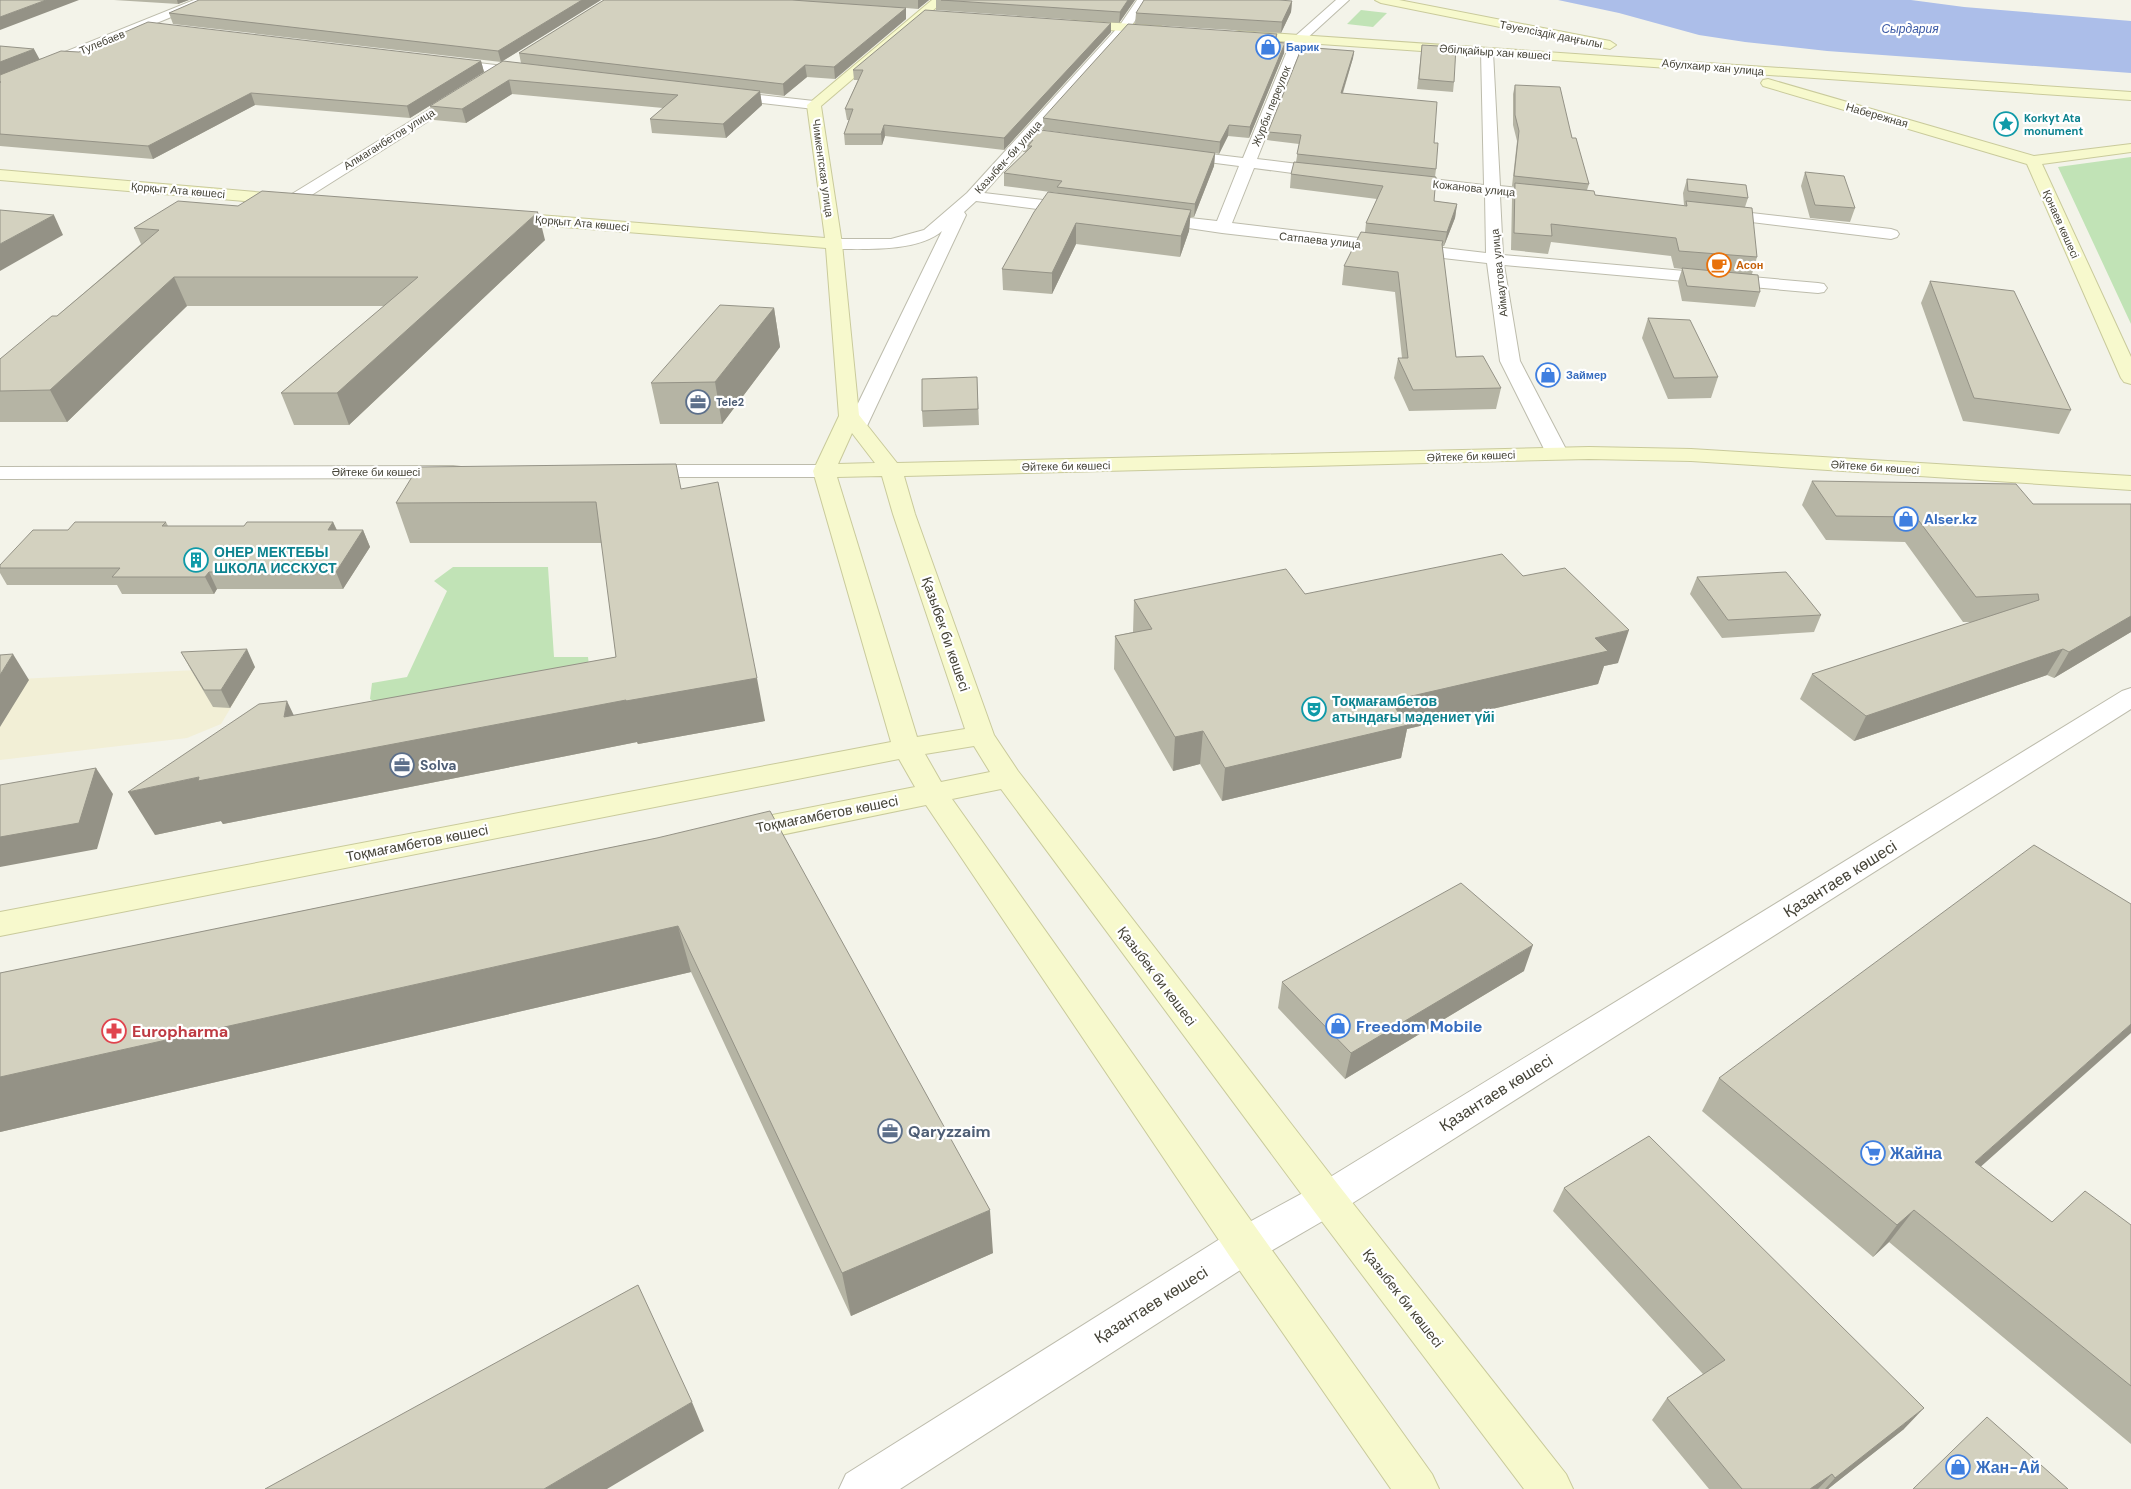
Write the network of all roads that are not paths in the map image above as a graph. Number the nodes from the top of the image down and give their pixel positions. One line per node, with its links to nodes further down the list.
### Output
1 (204, 0): 10 (street, Тулебаев)
2 (939, 0): 7 (street, Чимкентская улица)
3 (1143, 0): 11 (street, Казыбек-би улица)
4 (1344, 0): 15 (street, Журбы переулок)
5 (1381, 0): 20 (street, Тәуелсіздік даңғылы)
6 (902, 13): 7 (street)
7 (922, 14): 8 (street); 28 (street, Чимкентская улица)
8 (941, 15)
9 (1066, 24): 11 (street)
10 (140, 26): 12 (street); 24 (street, Тулебаев)
11 (1124, 28): 13 (street); 29 (street, Казыбек-би улица)
12 (169, 30)
13 (1172, 31)
14 (1230, 35): 15 (street, Әбілқайыр хан көшесі)
15 (1298, 39): 16 (street, Әбілқайыр хан көшесі); 34 (street, Журбы переулок)
16 (1488, 52): 19 (street, Әбілқайыр хан көшесі); 38 (street, Аймаутова улица)
17 (516, 60): 22 (street, Алмаганбетов улица)
18 (432, 62): 22 (street)
19 (1653, 62): 20 (street, Абулхаир хан улица); 21 (street, Абулхаир хан улица)
20 (1699, 63): 21 (street, Тәуелсіздік даңғылы); 25 (street, Абулхаир хан улица)
21 (1721, 69): 27 (street, Абулхаир хан улица); 33 (street, Набережная)
22 (500, 70): 23 (street); 40 (street, Алмаганбетов улица)
23 (539, 74)
24 (0, 83)
25 (2131, 90)
26 (716, 94): 28 (street)
27 (2131, 96)
28 (814, 105): 49 (street, Чимкентская улица)
29 (1029, 134): 30 (street); 41 (street, Казыбек-би улица)
30 (1048, 137)
31 (2131, 148): 33 (street)
32 (1162, 152): 34 (street)
33 (2033, 161): 52 (street, Қонаев көшесі)
34 (1248, 164): 35 (street); 47 (street, Журбы переулок)
35 (1346, 174)
36 (0, 175): 40 (street, Қорқыт Ата көшесі)
37 (1385, 178): 38 (street, Кожанова улица)
38 (1493, 190): 39 (street, Кожанова улица); 50 (street, Аймаутова улица)
39 (1561, 197)
40 (292, 200): 42 (street, Қорқыт Ата көшесі)
41 (967, 201): 43 (street); 49 (street, Казыбек-би улица); 53 (street)
42 (321, 202)
43 (1088, 211)
44 (1697, 212): 48 (street)
45 (483, 215): 49 (street, Қорқыт Ата көшесі)
46 (1136, 217): 47 (street, Сатпаева улица)
47 (1222, 228): 50 (street, Сатпаева улица)
48 (1891, 234)
49 (834, 244): 53 (street)
50 (1495, 259): 51 (street, Сатпаева улица); 54 (street, Аймаутова улица)
51 (1818, 288)
52 (2131, 378)
53 (853, 421): 55 (street, Қазыбек би көшесі); 56 (street)
54 (1557, 453): 55 (street, Әйтеке би көшесі); 60 (street, Әйтеке би көшесі)
55 (891, 470): 56 (street, Әйтеке би көшесі); 62 (street, Қазыбек би көшесі)
56 (824, 471): 58 (street, Әйтеке би көшесі); 63 (street)
57 (470, 472): 59 (street, Әйтеке би көшесі)
58 (617, 472)
59 (0, 473)
60 (2131, 484)
61 (2131, 697): 68 (street, Қазантаев көшесі)
62 (981, 736): 63 (street, Тоқмағамбетов көшесі); 64 (street, Қазыбек би көшесі)
63 (907, 748): 65 (street); 67 (street, Тоқмағамбетов көшесі)
64 (1008, 778): 65 (street, Тоқмағамбетов көшесі); 68 (street, Қазыбек би көшесі)
65 (933, 793): 66 (street, Тоқмағамбетов көшесі); 69 (street)
66 (718, 836)
67 (0, 924)
68 (1327, 1199): 69 (street, Қазантаев көшесі); 72 (street, Қазыбек би көшесі)
69 (1245, 1245): 70 (street, Қазантаев көшесі); 71 (street)
70 (861, 1489)
71 (1417, 1489)
72 (1551, 1489)

